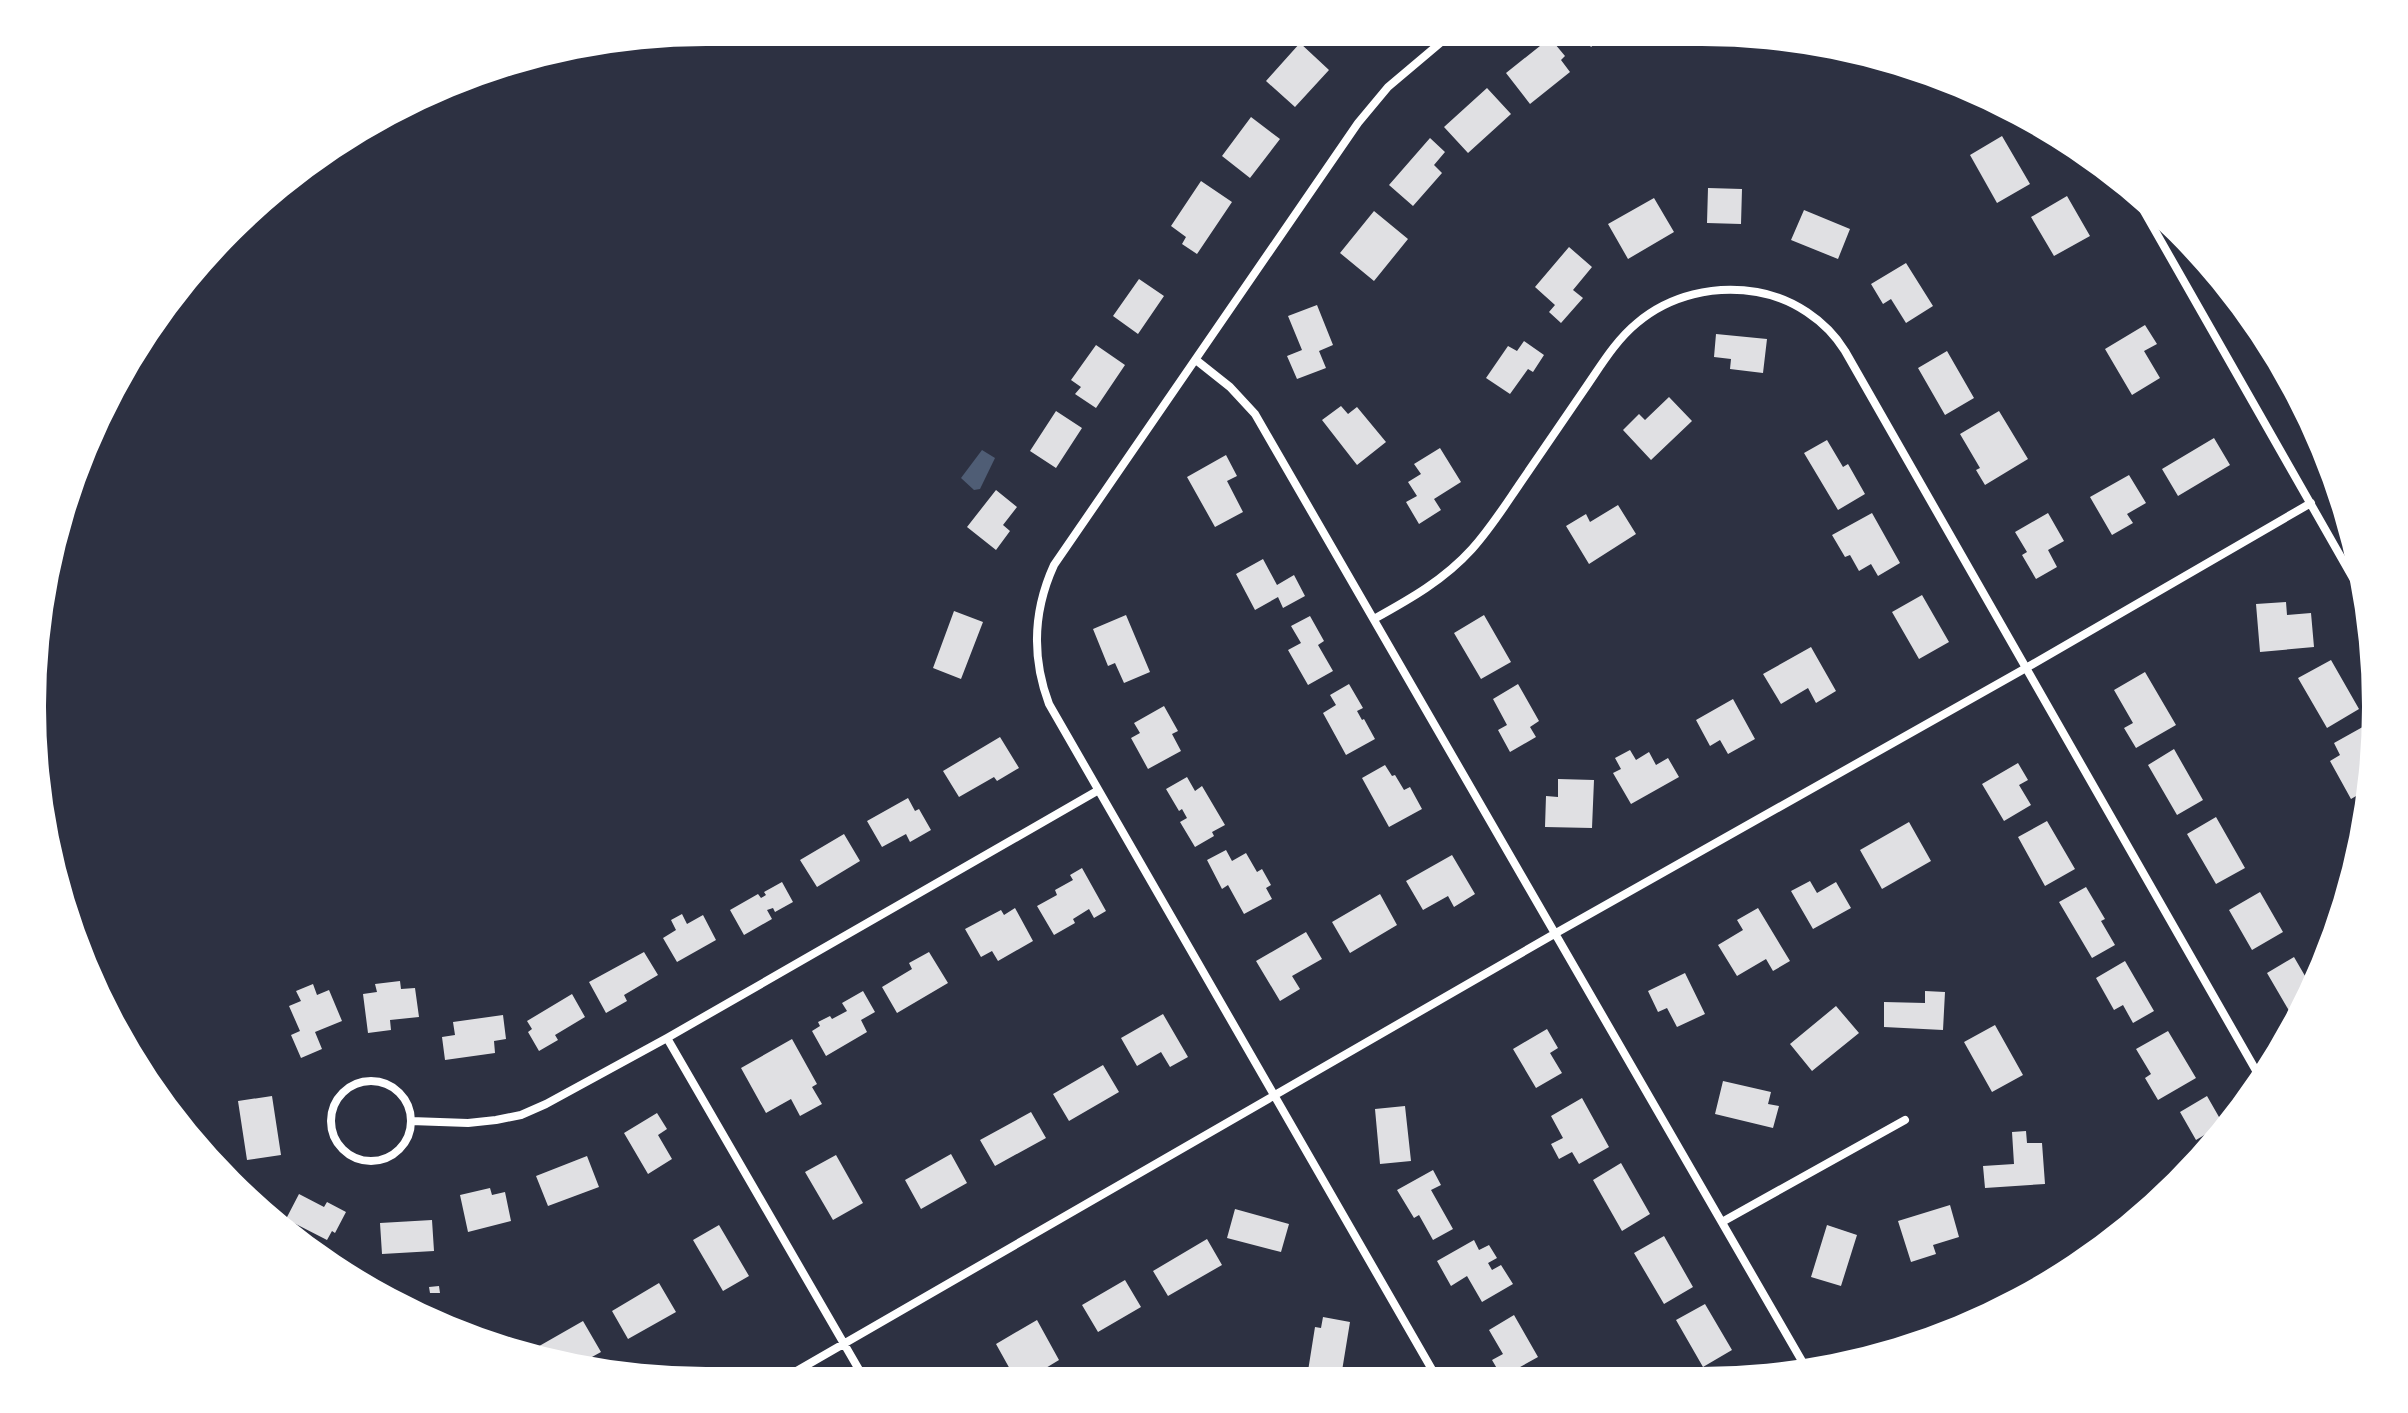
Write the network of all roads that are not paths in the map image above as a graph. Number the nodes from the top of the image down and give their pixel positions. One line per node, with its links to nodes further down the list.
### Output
1 (1437, 46): 3 (street)
2 (2150, 222): 4 (street)
3 (1196, 360): 6 (street); 8 (street)
4 (2311, 503): 5 (street); 7 (street)
5 (2346, 565)
6 (1374, 619): 7 (street); 9 (street)
7 (2026, 668): 9 (street); 11 (street)
8 (1097, 791): 10 (street); 12 (street)
9 (1556, 933): 12 (street); 15 (street)
10 (667, 1038): 14 (street); 16 (street)
11 (2254, 1068)
12 (1274, 1095): 16 (street); 20 (street)
13 (1905, 1120): 15 (street)
14 (411, 1121): 14 (street)
15 (1722, 1222): 17 (street)
16 (845, 1343): 18 (street); 19 (street)
17 (1801, 1359)
18 (803, 1367)
19 (858, 1367)
20 (1431, 1367)

